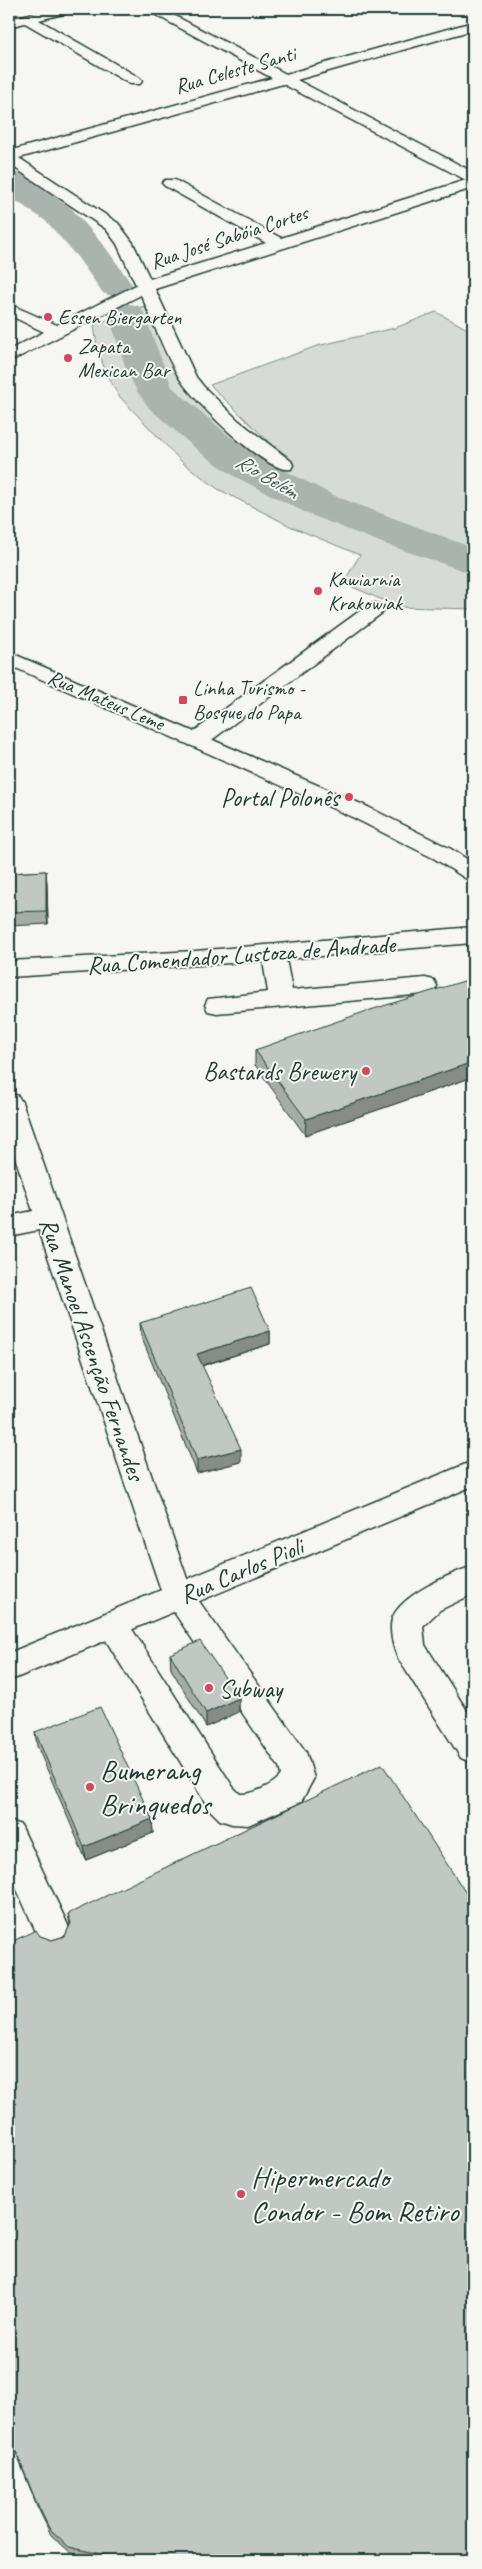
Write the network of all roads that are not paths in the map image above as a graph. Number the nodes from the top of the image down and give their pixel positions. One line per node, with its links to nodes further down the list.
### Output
1 (66, 9): 5 (street)
2 (152, 9): 8 (street)
3 (433, 9): 4 (street)
4 (442, 9)
5 (28, 18): 6 (street); 9 (street)
6 (9, 23)
7 (473, 26): 8 (street, Rua Celeste Santi)
8 (285, 79): 10 (street, Rua Celeste Santi); 11 (street)
9 (135, 81)
10 (9, 157): 15 (street)
11 (473, 178)
12 (170, 183): 14 (street)
13 (473, 183): 14 (street, Rua José Sabóia Cortes)
14 (280, 244): 15 (street, Rua José Sabóia Cortes)
15 (146, 286): 17 (street, Rua José Sabóia Cortes); 19 (street)
16 (9, 309): 17 (street)
17 (57, 332): 18 (street, Rua José Sabóia Cortes)
18 (9, 357)
19 (284, 465)
20 (375, 609): 22 (street)
21 (9, 658): 22 (street, Rua Mateus Leme)
22 (197, 740): 23 (street, Rua Mateus Leme)
23 (473, 873)
24 (473, 935): 25 (street, Rua Comendador Lustoza de Andrade)
25 (273, 953): 26 (street, Rua Comendador Lustoza de Andrade); 28 (street)
26 (9, 970)
27 (425, 986): 28 (street)
28 (282, 1000): 29 (street)
29 (217, 1005)
30 (9, 1102): 31 (street, Rua Manoel Ascenção Fernandes)
31 (48, 1218): 32 (street); 35 (street, Rua Manoel Ascenção Fernandes)
32 (9, 1226)
33 (473, 1473): 35 (street, Rua Carlos Pioli)
34 (473, 1579): 38 (street)
35 (178, 1596): 36 (street, Rua Carlos Pioli); 36 (street, Rua Manoel Ascenção Fernandes)
36 (112, 1624): 37 (street, Rua Carlos Pioli)
37 (9, 1667)
38 (473, 1748)
39 (9, 1836): 40 (street)
40 (54, 1933)

